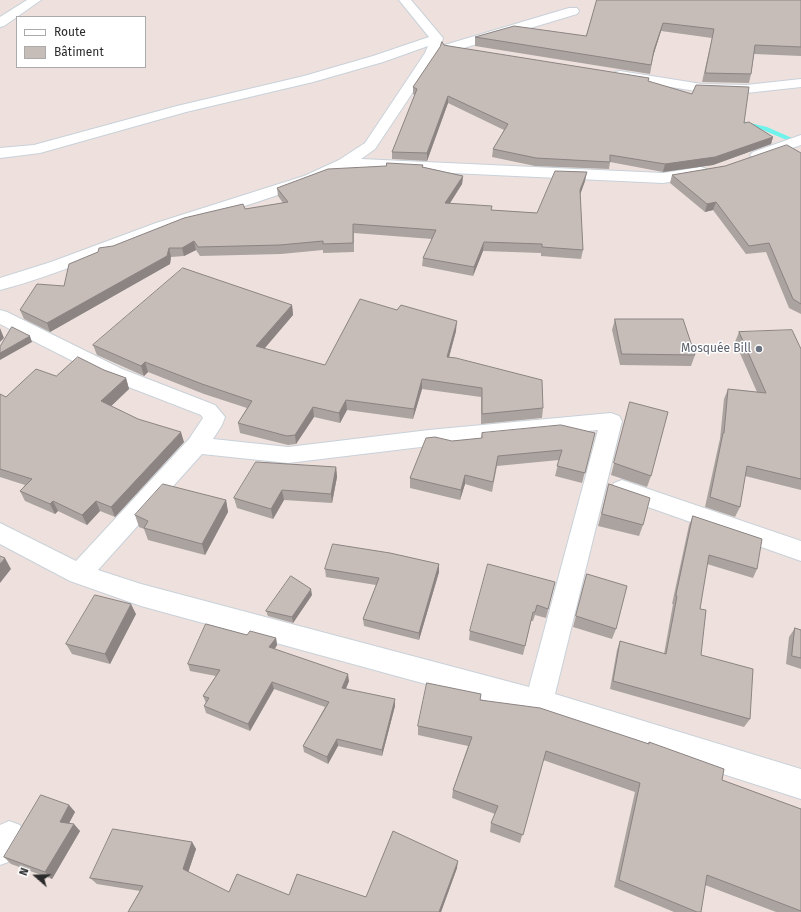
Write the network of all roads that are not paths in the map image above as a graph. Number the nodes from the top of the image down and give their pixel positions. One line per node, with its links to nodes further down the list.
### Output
1 (35, 0): 4 (street)
2 (405, 0): 5 (street)
3 (573, 11): 5 (street)
4 (0, 23)
5 (443, 42): 6 (street); 10 (street); 12 (street)
6 (481, 52)
7 (607, 73): 8 (street)
8 (801, 83)
9 (794, 143): 11 (street)
10 (0, 153)
11 (744, 160)
12 (345, 163): 13 (street); 14 (street)
13 (716, 170)
14 (0, 284)
15 (0, 316): 16 (street)
16 (197, 445): 17 (street); 20 (street)
17 (596, 480): 19 (street); 21 (street)
18 (0, 533): 20 (street)
19 (801, 551)
20 (79, 574): 21 (street)
21 (539, 702): 22 (street)
22 (801, 784)

